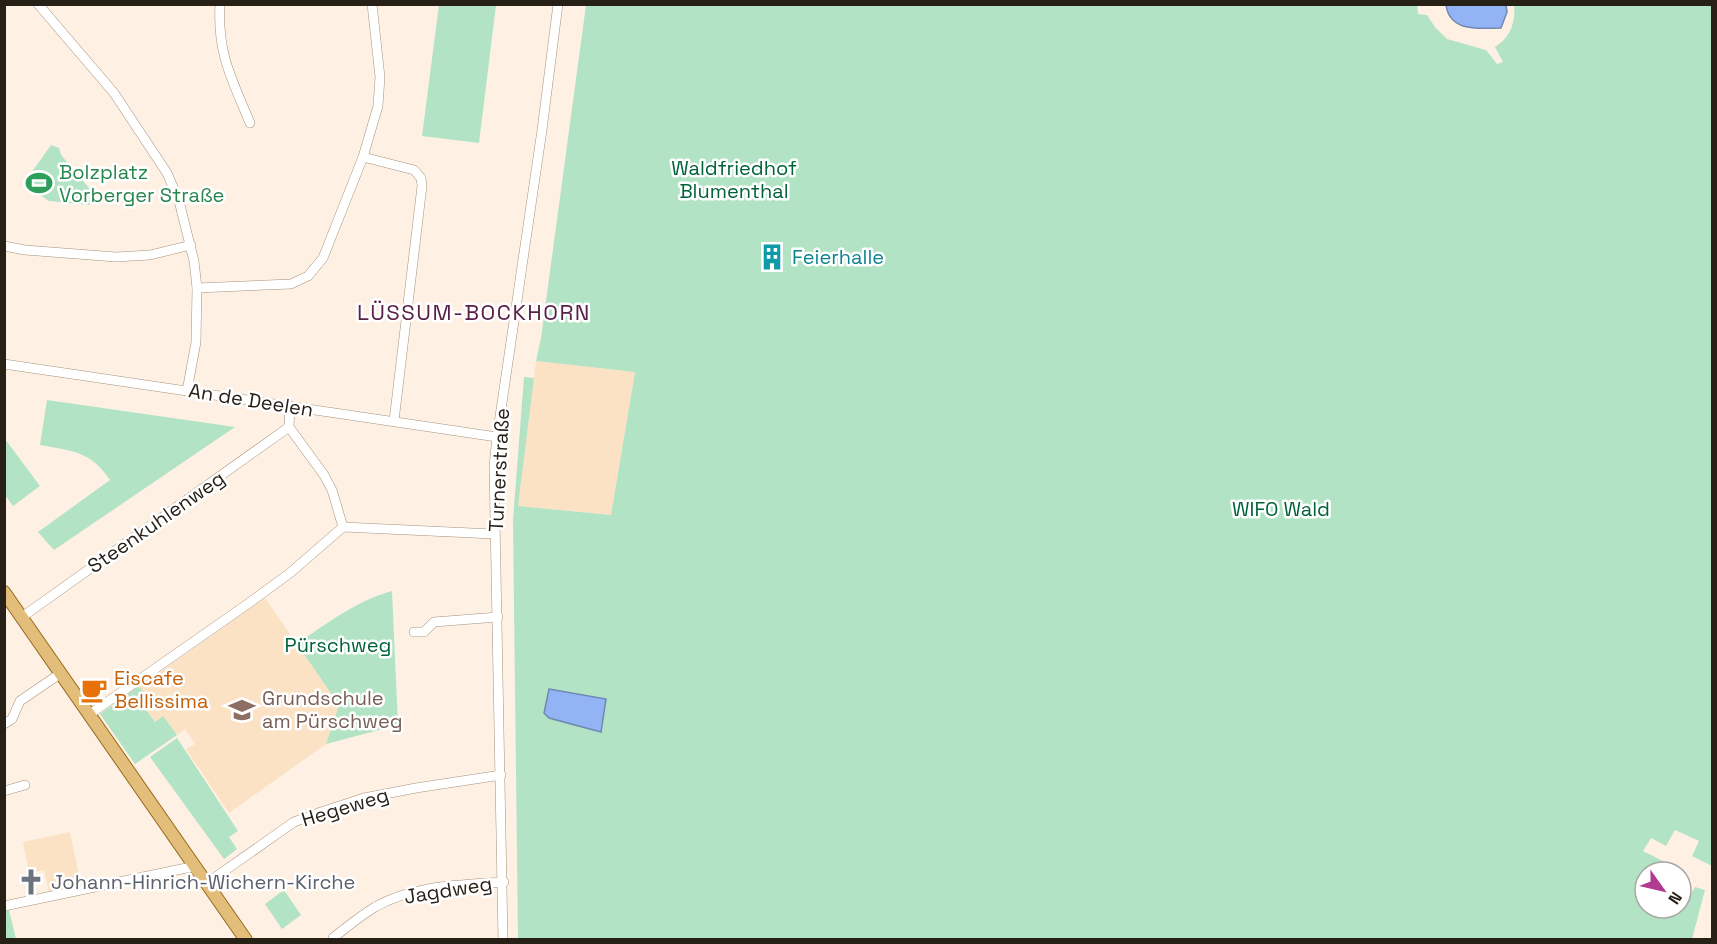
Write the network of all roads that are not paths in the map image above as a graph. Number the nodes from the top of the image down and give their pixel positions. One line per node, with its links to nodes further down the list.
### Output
1 (220, 4): 5 (street)
2 (372, 4): 6 (street)
3 (558, 4): 15 (street, Turnerstraße)
4 (42, 6): 7 (street)
5 (250, 123)
6 (363, 157): 9 (street); 13 (street)
7 (191, 245): 8 (street); 9 (street)
8 (4, 246)
9 (197, 288): 11 (street)
10 (4, 364): 11 (street, An de Deelen)
11 (187, 391): 12 (street, An de Deelen)
12 (290, 406): 13 (street, An de Deelen); 14 (street)
13 (394, 421): 15 (street, An de Deelen)
14 (290, 427): 16 (street); 19 (street, Steenkuhlenweg)
15 (497, 437): 17 (street, Turnerstraße)
16 (343, 527): 17 (street); 23 (street)
17 (494, 534): 20 (street, Turnerstraße)
18 (4, 592): 19 (main road)
19 (22, 617): 22 (main road)
20 (498, 617): 21 (street); 25 (street, Turnerstraße)
21 (414, 632)
22 (61, 673): 23 (main road); 24 (street)
23 (90, 714): 28 (main road)
24 (4, 724)
25 (501, 775): 29 (street, Turnerstraße); 30 (street, Hegeweg)
26 (25, 785): 27 (street)
27 (4, 791)
28 (196, 866): 30 (main road); 31 (street)
29 (504, 882): 32 (street, Jagdweg); 34 (street, Turnerstraße)
30 (207, 883): 33 (main road)
31 (4, 906)
32 (333, 938)
33 (246, 939)
34 (503, 939)

